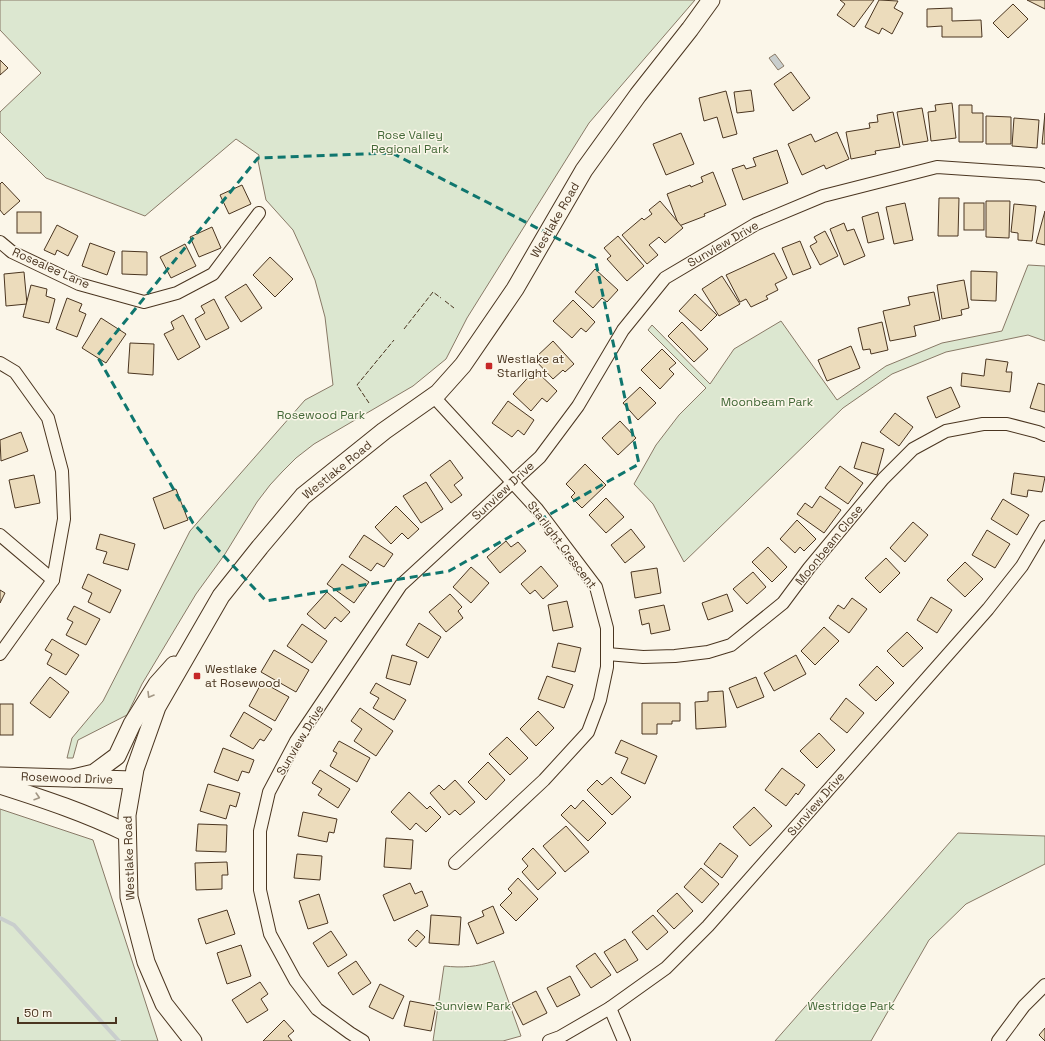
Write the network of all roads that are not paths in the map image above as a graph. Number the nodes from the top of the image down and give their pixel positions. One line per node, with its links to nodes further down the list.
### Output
1 (711, 0): 6 (street, Westlake Road)
2 (1045, 176): 8 (street, Sunview Drive)
3 (259, 213): 4 (street, Rosealee Lane)
4 (0, 242)
5 (0, 363): 11 (street)
6 (433, 396): 8 (street, Starlight Crescent); 12 (street, Westlake Road)
7 (1045, 435): 14 (street, Moonbeam Close)
8 (512, 482): 14 (street, Starlight Crescent); 24 (street, Sunview Drive)
9 (1045, 526): 22 (street, Sunview Drive)
10 (0, 535): 11 (street)
11 (53, 580): 13 (street)
12 (193, 645): 16 (street, one-way to 16); 17 (street, Westlake Road)
13 (0, 654)
14 (607, 654): 20 (street, Starlight Crescent)
15 (0, 776): 16 (street, Rosewood Drive)
16 (73, 778): 17 (street, Rosewood Drive)
17 (133, 780): 19 (street, Westlake Road)
18 (0, 785): 19 (street, one-way to 19)
19 (127, 833): 23 (street, Westlake Road)
20 (455, 863)
21 (1045, 985): 27 (street)
22 (610, 1008): 25 (street, Sunview Drive); 26 (street)
23 (193, 1041)
24 (363, 1041)
25 (549, 1041)
26 (624, 1041)
27 (998, 1041)

